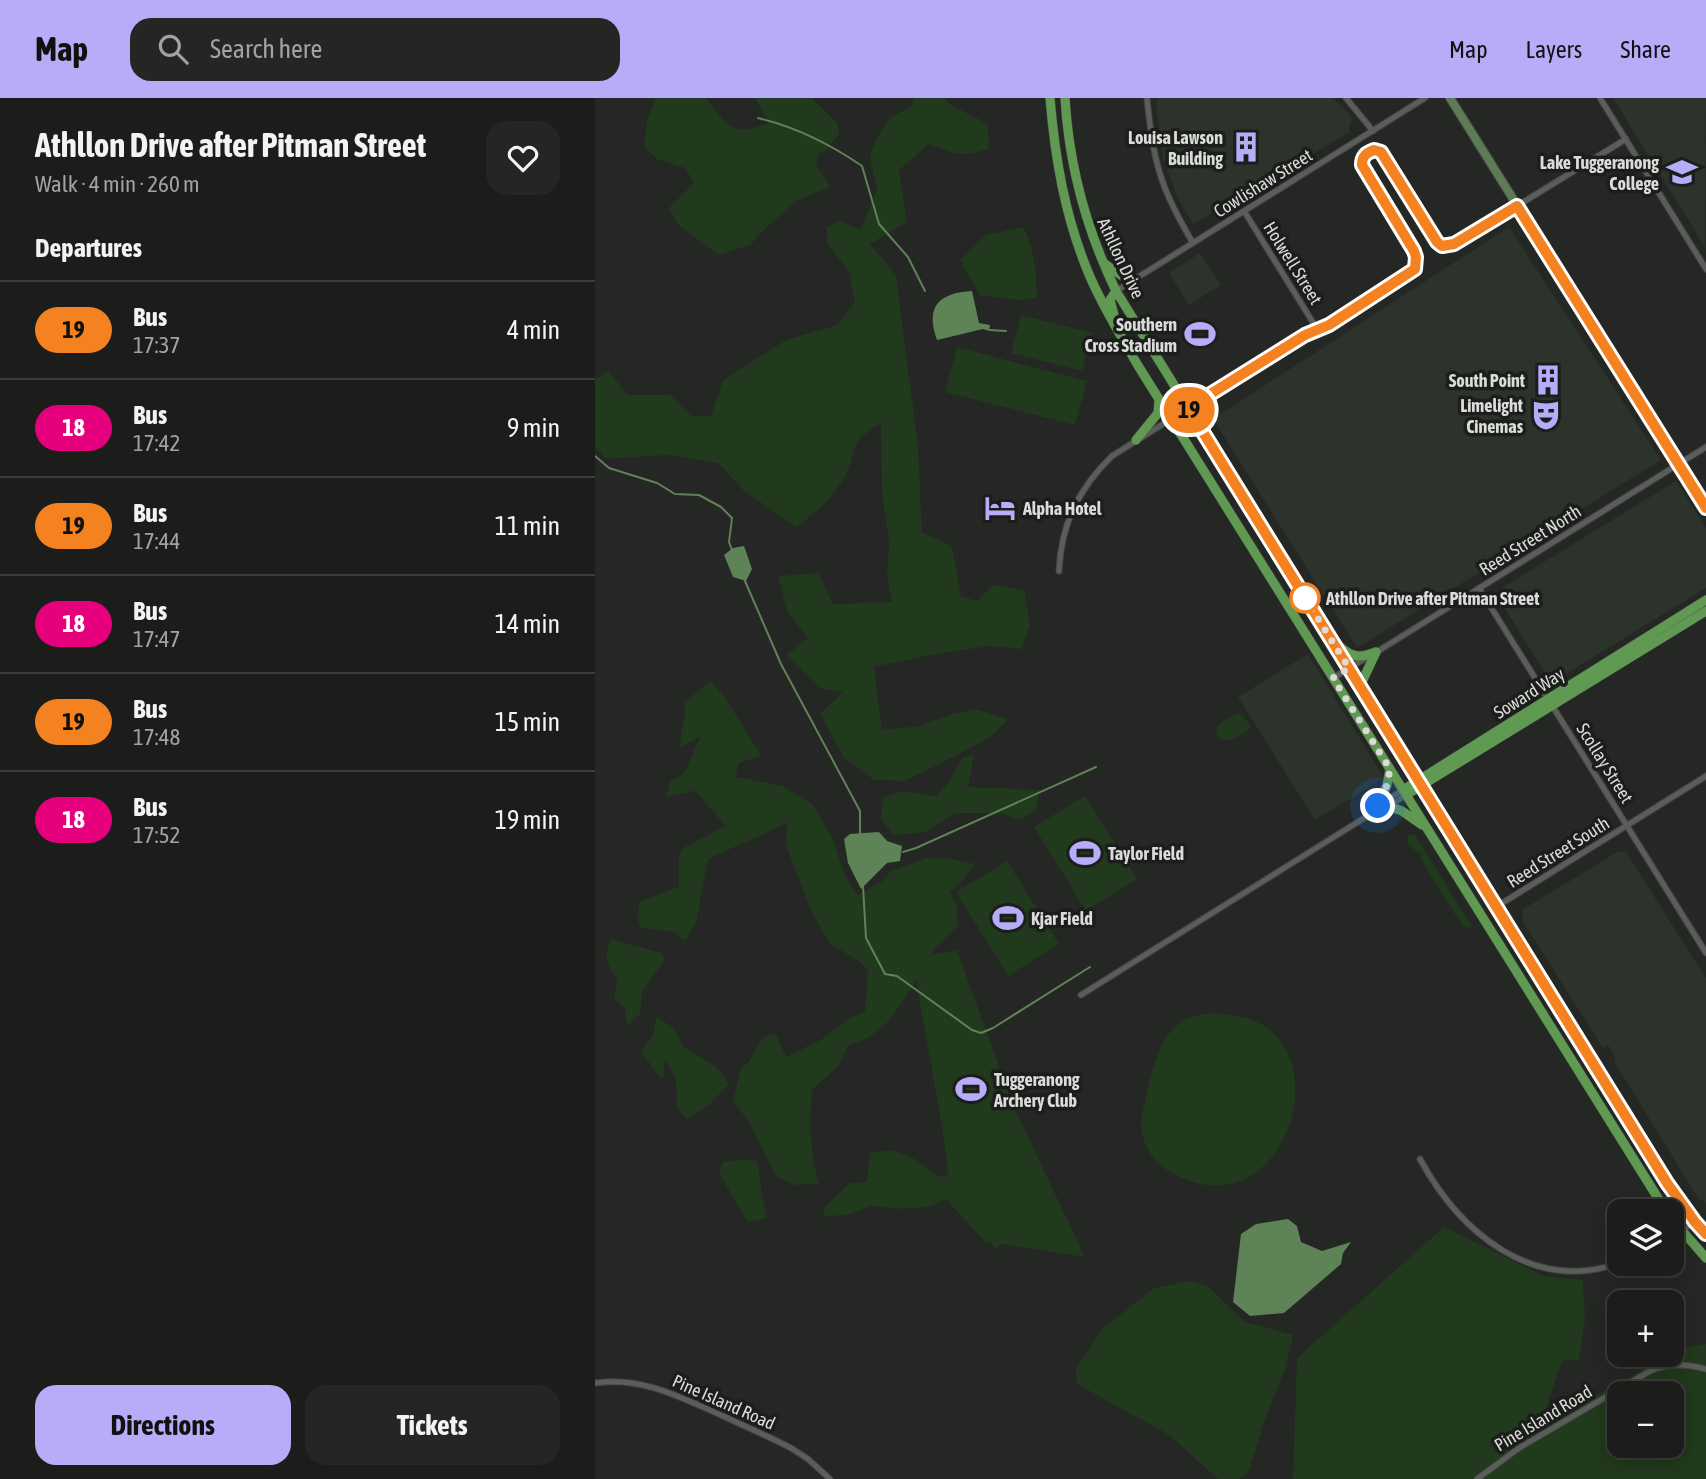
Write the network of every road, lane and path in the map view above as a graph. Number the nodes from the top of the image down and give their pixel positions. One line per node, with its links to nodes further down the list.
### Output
1 (1050, 98): 15 (main road, Athllon Drive)
2 (1065, 98): 13 (main road, Athllon Drive)
3 (1147, 98): 12 (street)
4 (1346, 98): 8 (street)
5 (1426, 98): 8 (street, Cowlishaw Street)
6 (1450, 98): 10 (street)
7 (1600, 98): 9 (street)
8 (1373, 131): 11 (street, Cowlishaw Street)
9 (1626, 139): 10 (street); 14 (street)
10 (1517, 206): 17 (street)
11 (1244, 211): 12 (street, Cowlishaw Street); 22 (street, Holwell Street)
12 (1193, 243): 16 (street, Cowlishaw Street)
13 (1101, 260): 16 (main road); 18 (main road, Athllon Drive)
14 (1706, 269)
15 (1089, 274): 18 (main road); 19 (main road, Athllon Drive)
16 (1131, 282): 18 (street, Cowlishaw Street)
17 (1567, 285): 20 (street)
18 (1116, 291): 19 (main road); 22 (main road, Athllon Drive)
19 (1126, 344): 21 (main road, Athllon Drive)
20 (1628, 384): 26 (street)
21 (1159, 400): 23 (main road, Athllon Drive); 24 (main road)
22 (1188, 408): 23 (street); 32 (main road, Athllon Drive)
23 (1171, 418): 24 (street); 35 (main road, Athllon Drive)
24 (1136, 440): 28 (street)
25 (1706, 447): 26 (street, Reed Street North)
26 (1679, 464): 27 (street); 29 (street, Reed Street North)
27 (1706, 509)
28 (1059, 571)
29 (1479, 588): 33 (street, Reed Street North); 37 (street, Scollay Street)
30 (1706, 600): 37 (main road, Soward Way)
31 (1706, 611): 37 (main road, Soward Way)
32 (1328, 635): 33 (main road); 34 (main road, Athllon Drive)
33 (1376, 652): 34 (street, Reed Street North); 36 (main road)
34 (1349, 668): 35 (street, Reed Street North); 36 (main road, Athllon Drive)
35 (1333, 678): 38 (main road, Athllon Drive)
36 (1360, 687): 40 (main road, Athllon Drive)
37 (1550, 702): 40 (main road, Soward Way); 45 (street, Scollay Street)
38 (1390, 769): 41 (main road, Athllon Drive); 42 (main road)
39 (1706, 776): 45 (street, Reed Street South)
40 (1420, 783): 41 (main road, Soward Way); 48 (main road, Athllon Drive)
41 (1405, 792): 42 (street, Soward Way); 43 (street, Soward Way); 46 (main road, Athllon Drive)
42 (1378, 806): 44 (street, Soward Way)
43 (1388, 806): 44 (street, Soward Way); 46 (main road)
44 (1369, 815): 51 (street, Soward Way)
45 (1627, 825): 48 (street, Reed Street South); 49 (street, Scollay Street)
46 (1426, 828): 47 (main road, Athllon Drive)
47 (1468, 894): 48 (main road); 50 (main road, Athllon Drive)
48 (1496, 906): 50 (main road); 54 (main road, Athllon Drive)
49 (1706, 953)
50 (1505, 954): 53 (main road, Athllon Drive)
51 (1081, 995)
52 (1420, 1159): 59 (street)
53 (1658, 1199)
54 (1695, 1222): 55 (street); 57 (main road, Athllon Drive)
55 (1684, 1229)
56 (1684, 1234): 58 (main road)
57 (1706, 1234)
58 (1706, 1258)
59 (1607, 1265)
60 (1706, 1369): 63 (street, Pine Island Road)
61 (595, 1383): 62 (street, Pine Island Road)
62 (830, 1479)
63 (1476, 1479)

